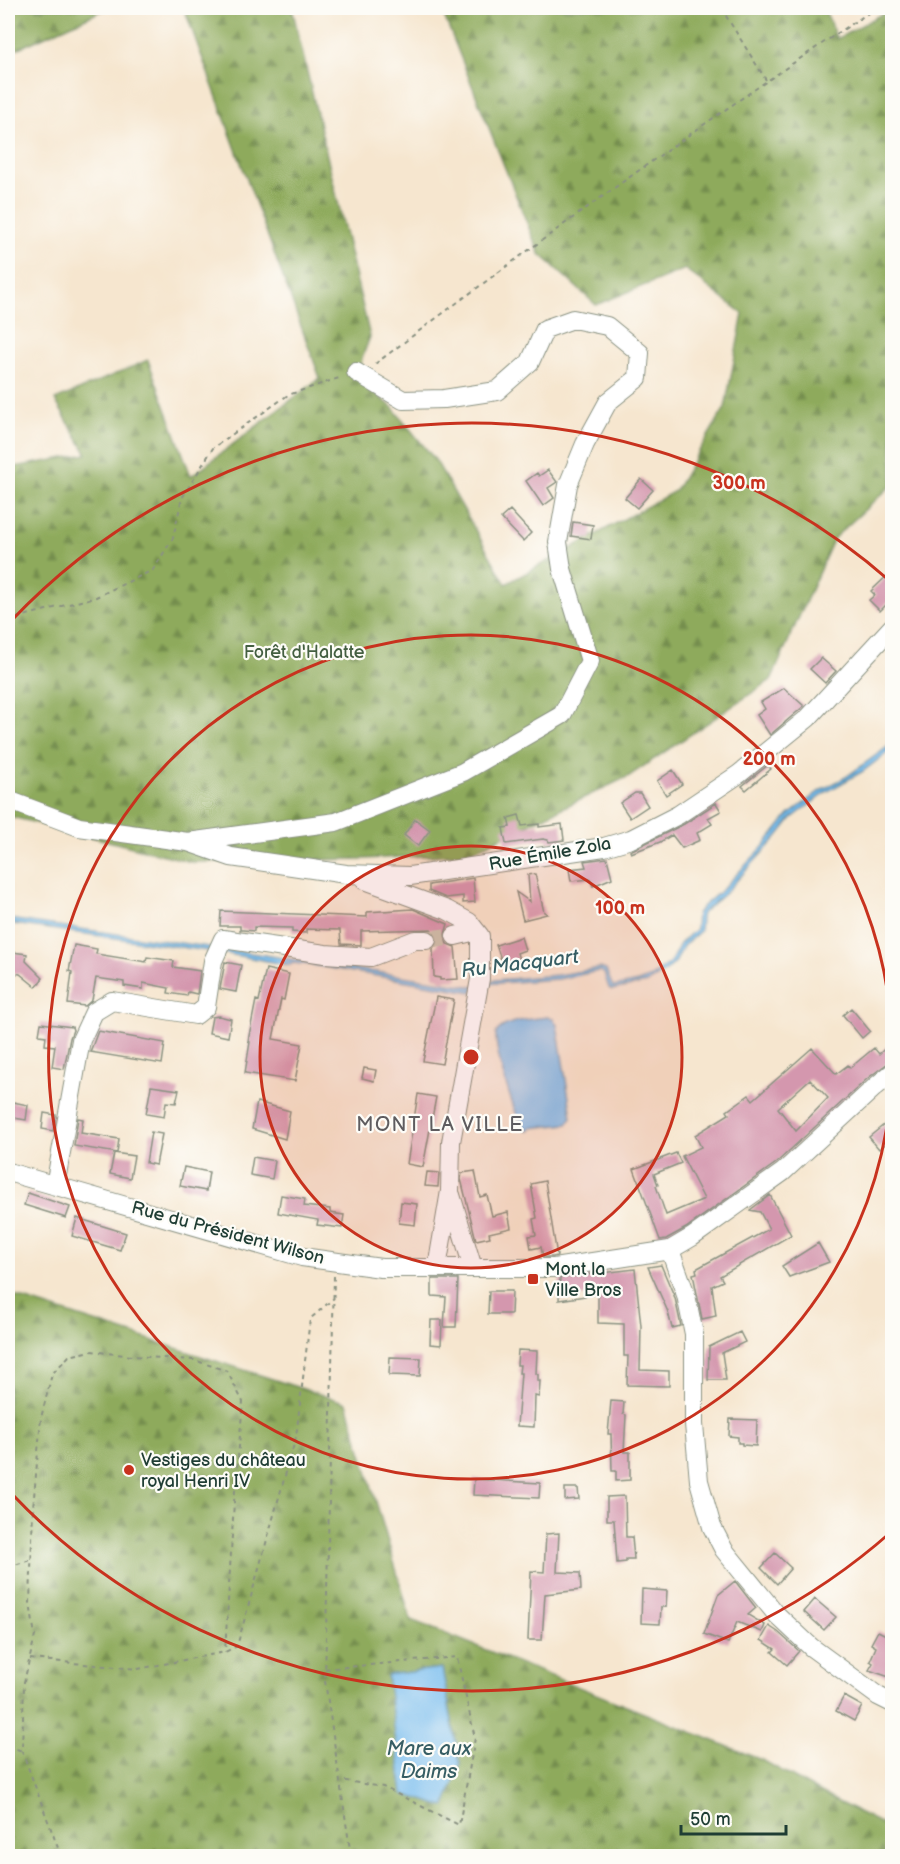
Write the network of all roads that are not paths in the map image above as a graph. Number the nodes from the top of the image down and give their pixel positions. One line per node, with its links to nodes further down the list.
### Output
1 (356, 372): 4 (street)
2 (892, 627): 5 (street, Rue Émile Zola)
3 (8, 800): 4 (street)
4 (188, 842): 5 (street)
5 (345, 874): 6 (street)
6 (476, 931): 7 (street); 12 (street)
7 (455, 936)
8 (427, 940): 11 (street)
9 (892, 1073): 13 (street, Rue du Président Wilson)
10 (8, 1172): 11 (street, Rue du Président Wilson)
11 (55, 1186): 14 (street, Rue du Président Wilson)
12 (450, 1191): 14 (street); 15 (street)
13 (670, 1250): 15 (street, Rue du Président Wilson); 16 (street)
14 (437, 1268): 15 (street, Rue du Président Wilson)
15 (473, 1268)
16 (892, 1703)

